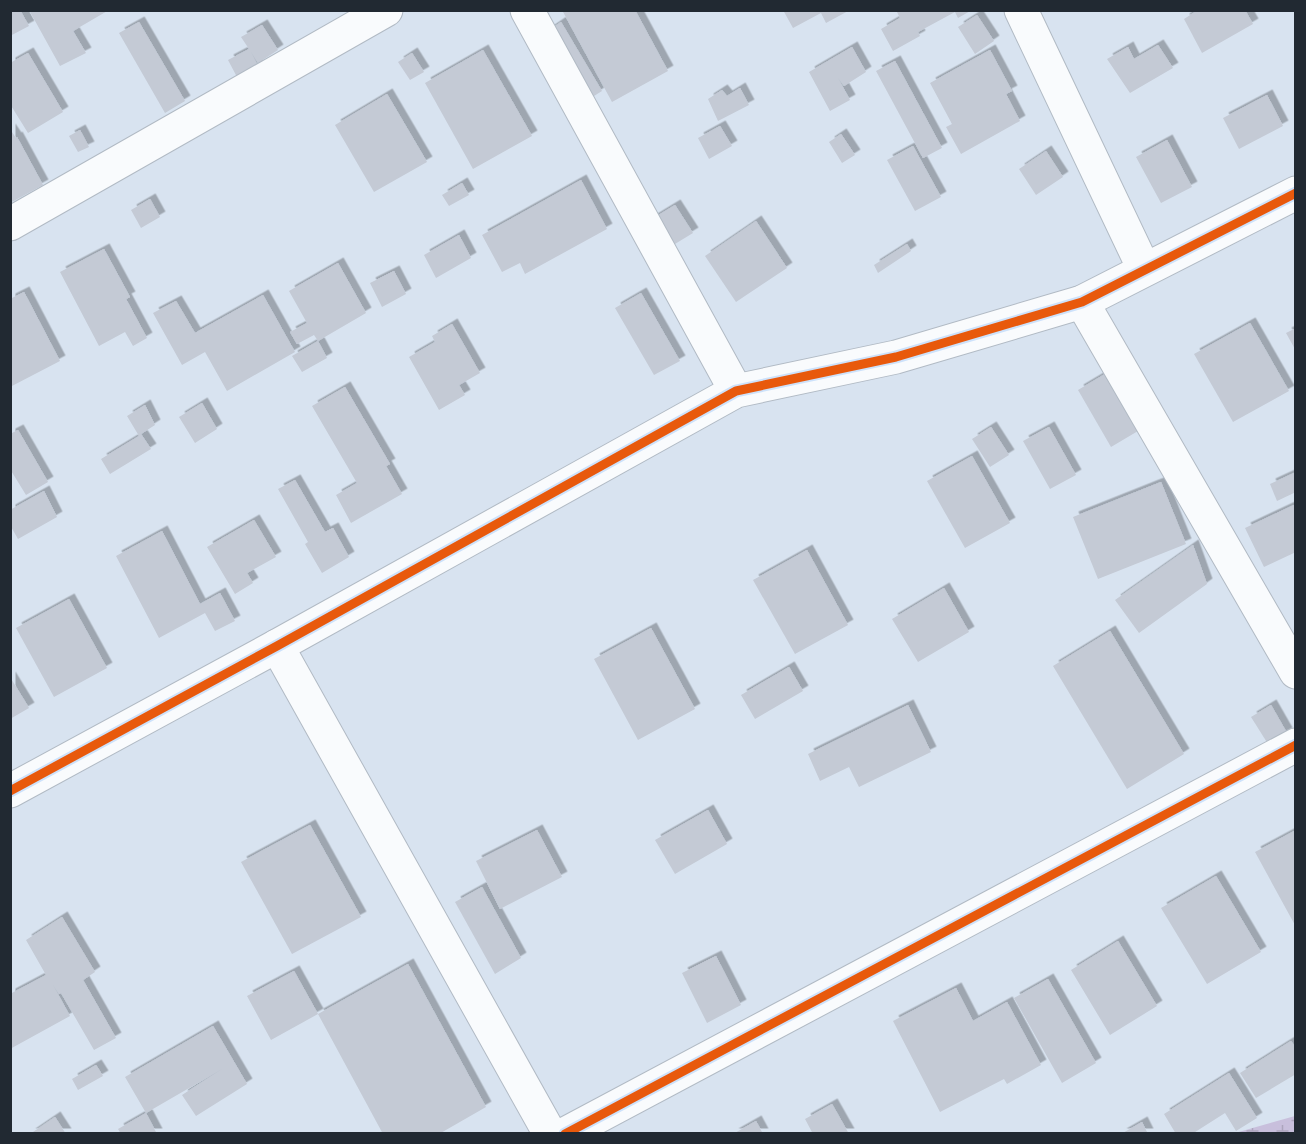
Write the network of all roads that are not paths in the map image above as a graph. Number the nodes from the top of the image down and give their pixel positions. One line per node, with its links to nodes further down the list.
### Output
1 (386, 10): 5 (street)
2 (526, 10): 8 (street)
3 (1021, 10): 6 (street)
4 (1296, 193): 6 (street)
5 (10, 224)
6 (1144, 269): 7 (street)
7 (1082, 302): 8 (street); 10 (street)
8 (736, 391): 9 (street)
9 (277, 646): 12 (street); 13 (street)
10 (1296, 672)
11 (1296, 745): 14 (street)
12 (10, 791)
13 (550, 1134)
14 (565, 1134)

